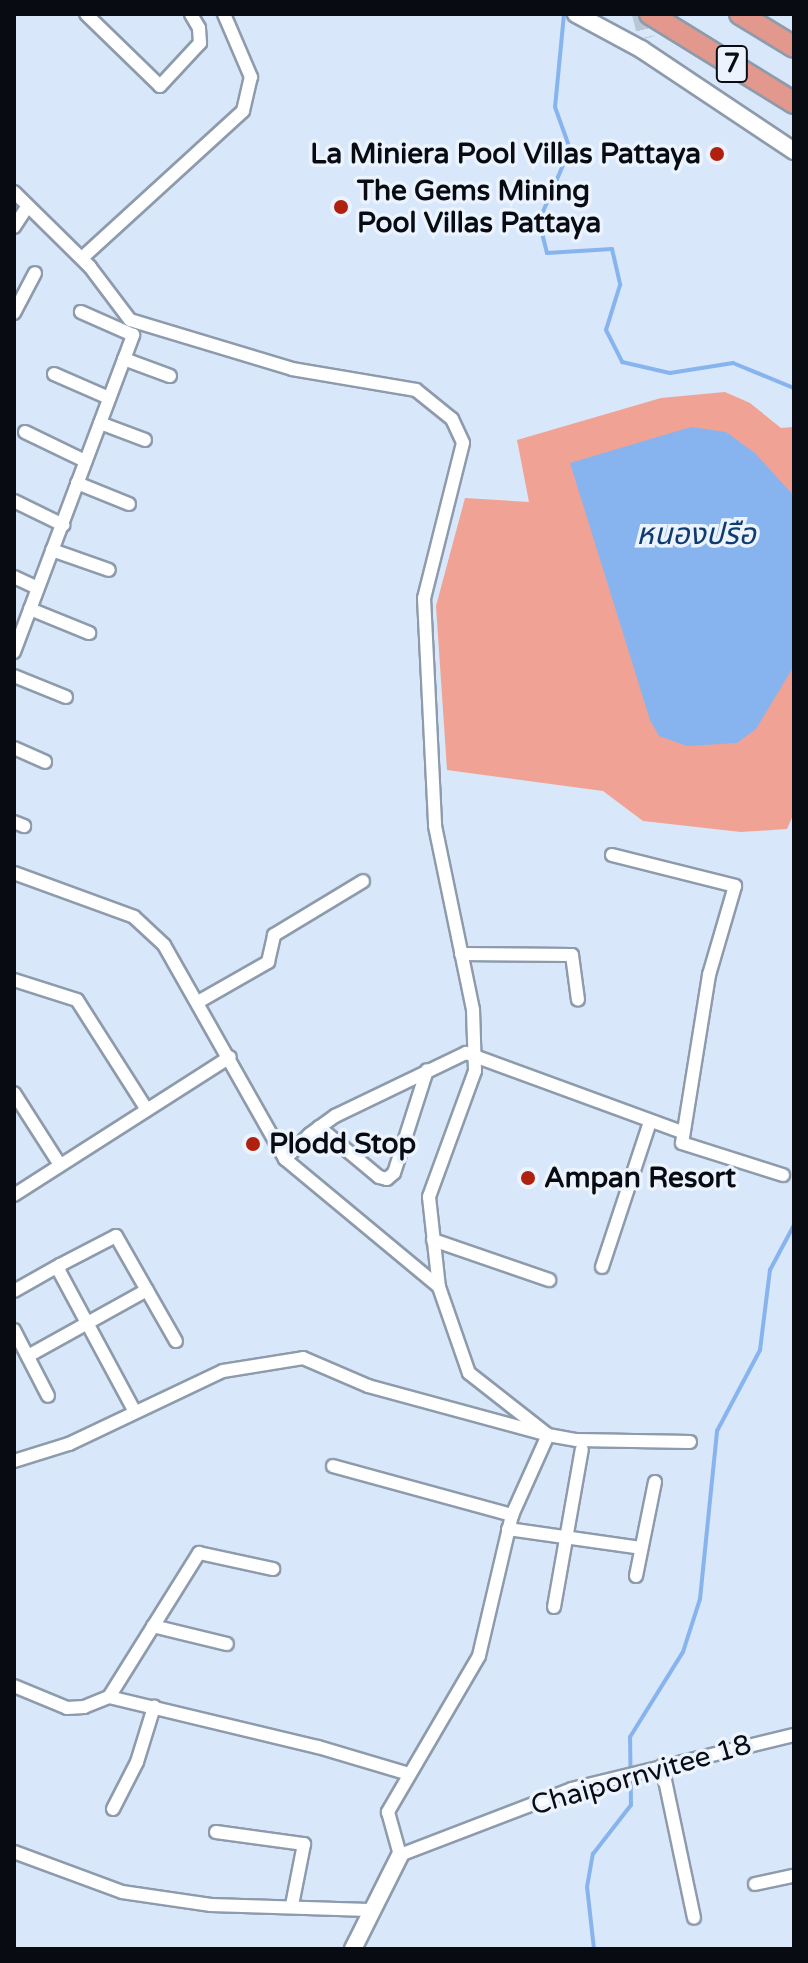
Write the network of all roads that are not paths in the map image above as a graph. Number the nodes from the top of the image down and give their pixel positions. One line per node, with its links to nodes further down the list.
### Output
1 (86, 14): 6 (street)
2 (224, 14): 13 (street)
3 (576, 14): 9 (street)
4 (650, 14): 8 (highway, 7)
5 (740, 14): 7 (highway, 7)
6 (194, 15)
7 (794, 47)
8 (794, 103)
9 (794, 151)
10 (14, 192): 11 (street)
11 (27, 207): 12 (street); 13 (street)
12 (14, 227)
13 (82, 258): 43 (street)
14 (35, 273): 16 (street)
15 (81, 312): 17 (street)
16 (14, 313)
17 (124, 359): 19 (street); 20 (street)
18 (54, 374): 20 (street)
19 (170, 376)
20 (109, 398): 21 (street)
21 (100, 423): 23 (street); 24 (street)
22 (25, 432): 24 (street)
23 (145, 440)
24 (85, 461): 25 (street)
25 (77, 483): 27 (street); 28 (street)
26 (14, 501): 28 (street)
27 (129, 504)
28 (63, 525): 29 (street)
29 (52, 550): 30 (street); 32 (street)
30 (109, 570)
31 (14, 577): 32 (street)
32 (38, 588): 33 (street)
33 (30, 609): 34 (street); 35 (street)
34 (89, 633)
35 (14, 650)
36 (14, 676): 37 (street)
37 (66, 697)
38 (14, 748): 39 (street)
39 (45, 762)
40 (612, 855): 54 (street)
41 (14, 873): 46 (street)
42 (363, 881): 46 (street)
43 (461, 954): 45 (street); 47 (street)
44 (14, 980): 51 (street)
45 (578, 1000)
46 (198, 1002): 48 (street)
47 (474, 1054): 49 (street); 52 (street); 59 (street)
48 (230, 1057): 51 (street); 55 (street)
49 (427, 1070): 53 (street); 53 (street)
50 (14, 1093): 56 (street)
51 (147, 1110): 56 (street)
52 (650, 1122): 54 (street); 61 (street)
53 (319, 1127): 55 (street)
54 (682, 1132): 57 (street)
55 (285, 1159): 63 (street)
56 (60, 1165): 58 (street)
57 (783, 1175)
58 (14, 1195)
59 (433, 1240): 62 (street); 63 (street)
60 (60, 1265): 64 (street); 65 (street); 66 (street)
61 (602, 1267)
62 (549, 1280)
63 (439, 1287): 72 (street)
64 (147, 1290): 66 (street); 68 (street)
65 (14, 1291)
66 (87, 1323): 69 (street); 71 (street)
67 (14, 1330): 69 (street)
68 (176, 1341)
69 (28, 1356): 70 (street)
70 (48, 1396)
71 (135, 1412): 72 (street); 75 (street)
72 (548, 1435): 73 (street); 78 (street)
73 (690, 1442)
74 (582, 1449): 80 (street)
75 (14, 1461)
76 (333, 1466): 78 (street)
77 (655, 1482): 81 (street)
78 (512, 1515): 79 (street)
79 (508, 1529): 80 (street); 92 (street)
80 (567, 1538): 81 (street); 84 (street)
81 (641, 1548): 83 (street)
82 (273, 1569): 85 (street)
83 (636, 1576)
84 (554, 1607)
85 (153, 1626): 86 (street); 88 (street)
86 (227, 1644)
87 (14, 1686): 88 (street)
88 (109, 1697): 89 (street)
89 (154, 1707): 92 (street); 93 (street)
90 (794, 1735): 91 (street, Chaipornvitee 18)
91 (662, 1766): 96 (street, Chaipornvitee 18); 101 (street)
92 (409, 1774): 96 (street)
93 (113, 1809)
94 (216, 1832): 99 (street)
95 (14, 1852): 99 (street)
96 (400, 1855): 100 (street)
97 (794, 1876): 98 (street)
98 (755, 1884)
99 (292, 1905): 100 (street)
100 (369, 1910): 102 (street)
101 (694, 1918)
102 (353, 1949)

